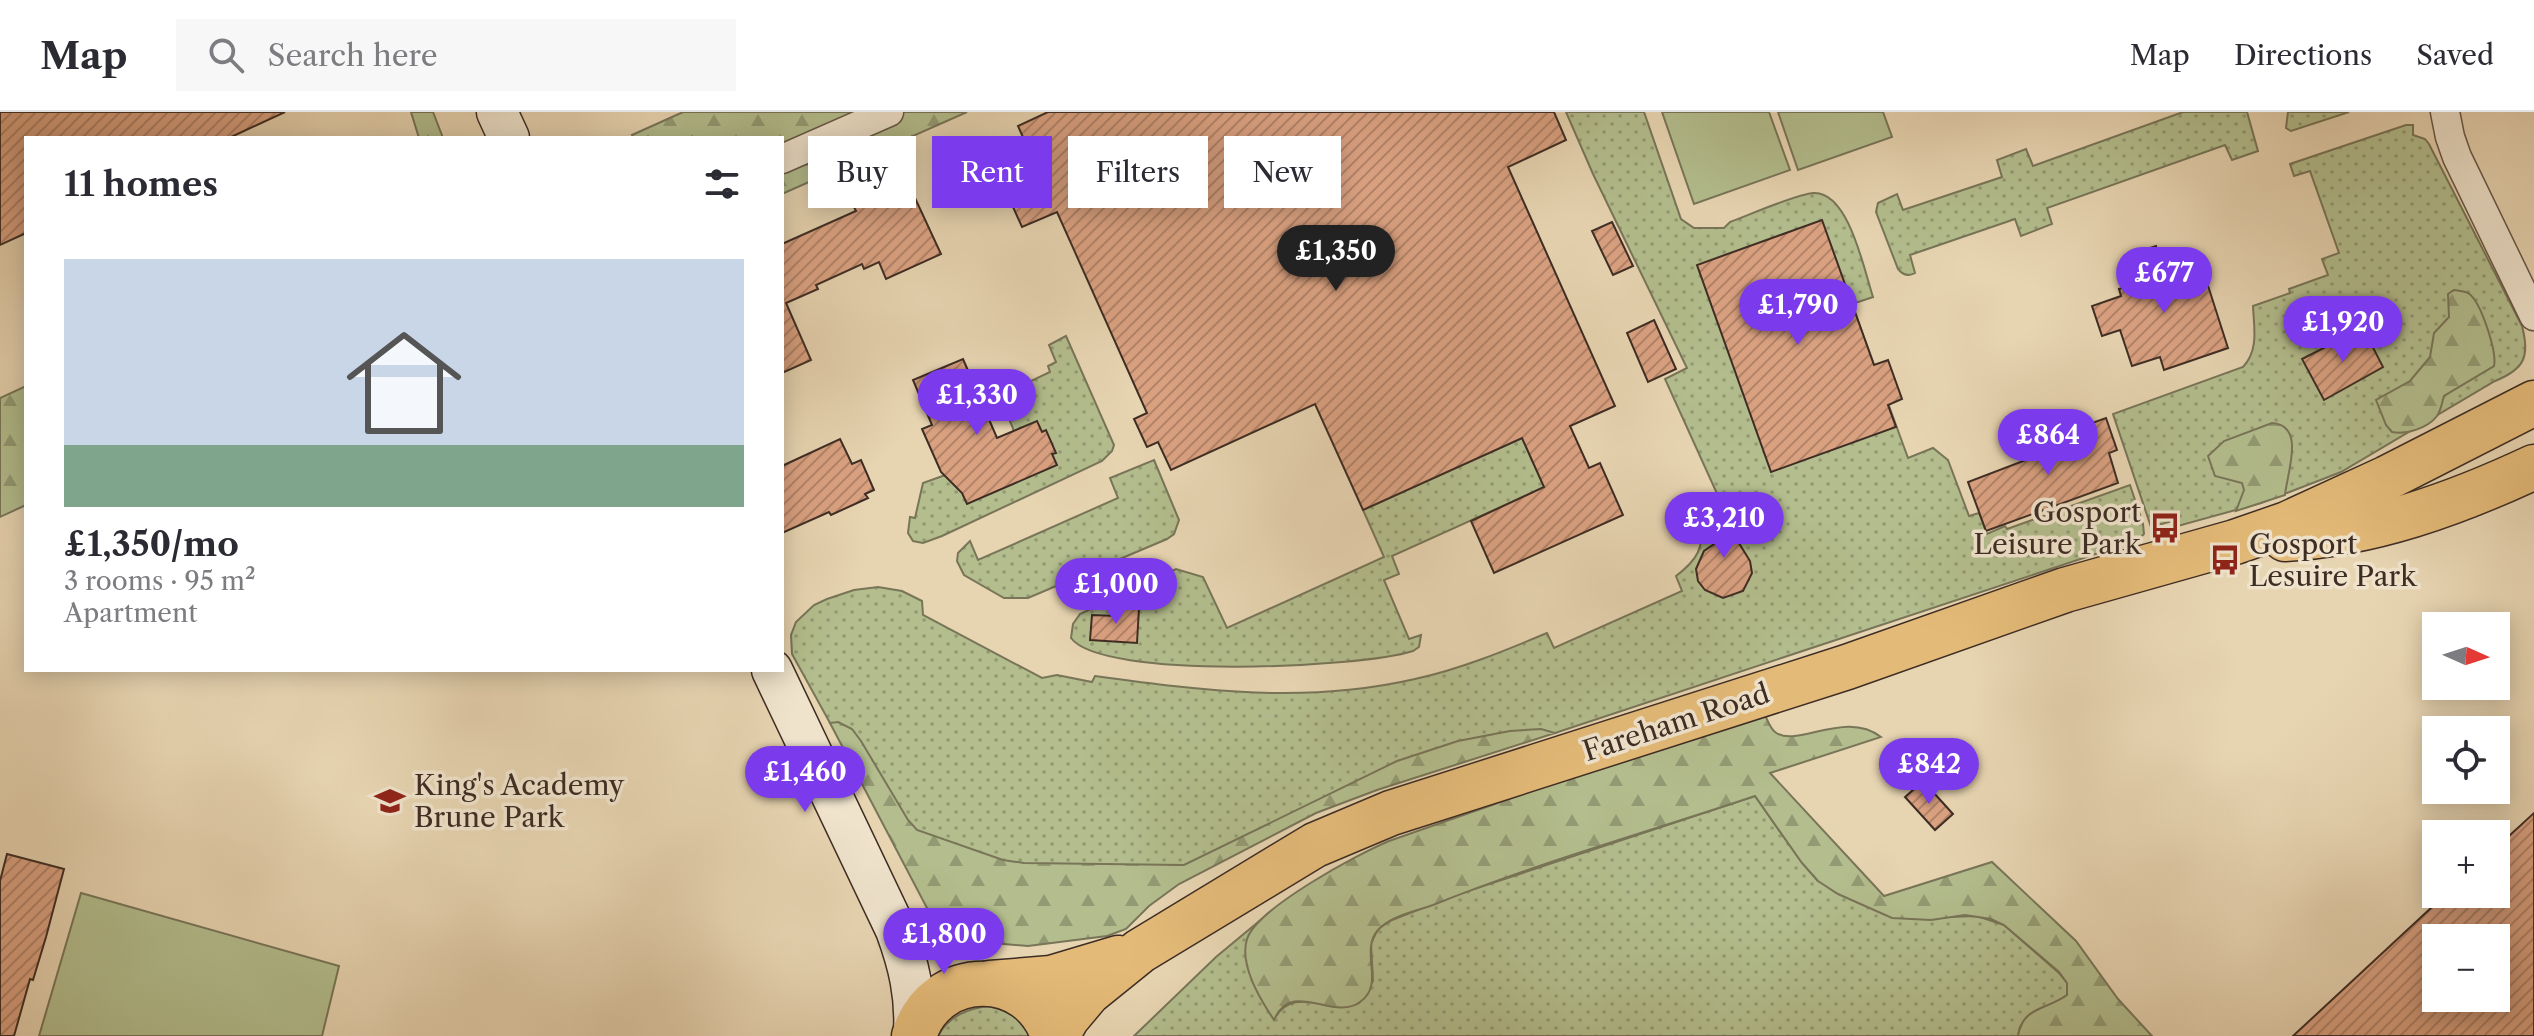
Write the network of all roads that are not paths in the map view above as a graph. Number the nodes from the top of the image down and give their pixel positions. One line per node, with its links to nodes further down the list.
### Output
1 (497, 112): 4 (main road)
2 (889, 112): 5 (street)
3 (2445, 112): 6 (street)
4 (508, 136)
5 (784, 158)
6 (2534, 316)
7 (2534, 403): 10 (main road, Fareham Road)
8 (2534, 426): 10 (main road)
9 (2521, 481): 11 (main road, Fareham Road)
10 (2287, 524): 11 (main road, Fareham Road)
11 (2235, 542): 14 (main road, Fareham Road)
12 (773, 672): 13 (main road)
13 (896, 930): 15 (main road); 16 (main road)
14 (1140, 951): 15 (main road, Fareham Road); 17 (main road, Fareham Road)
15 (983, 984): 16 (main road, Fareham Road); 17 (main road)
16 (914, 1035)
17 (1055, 1036)

